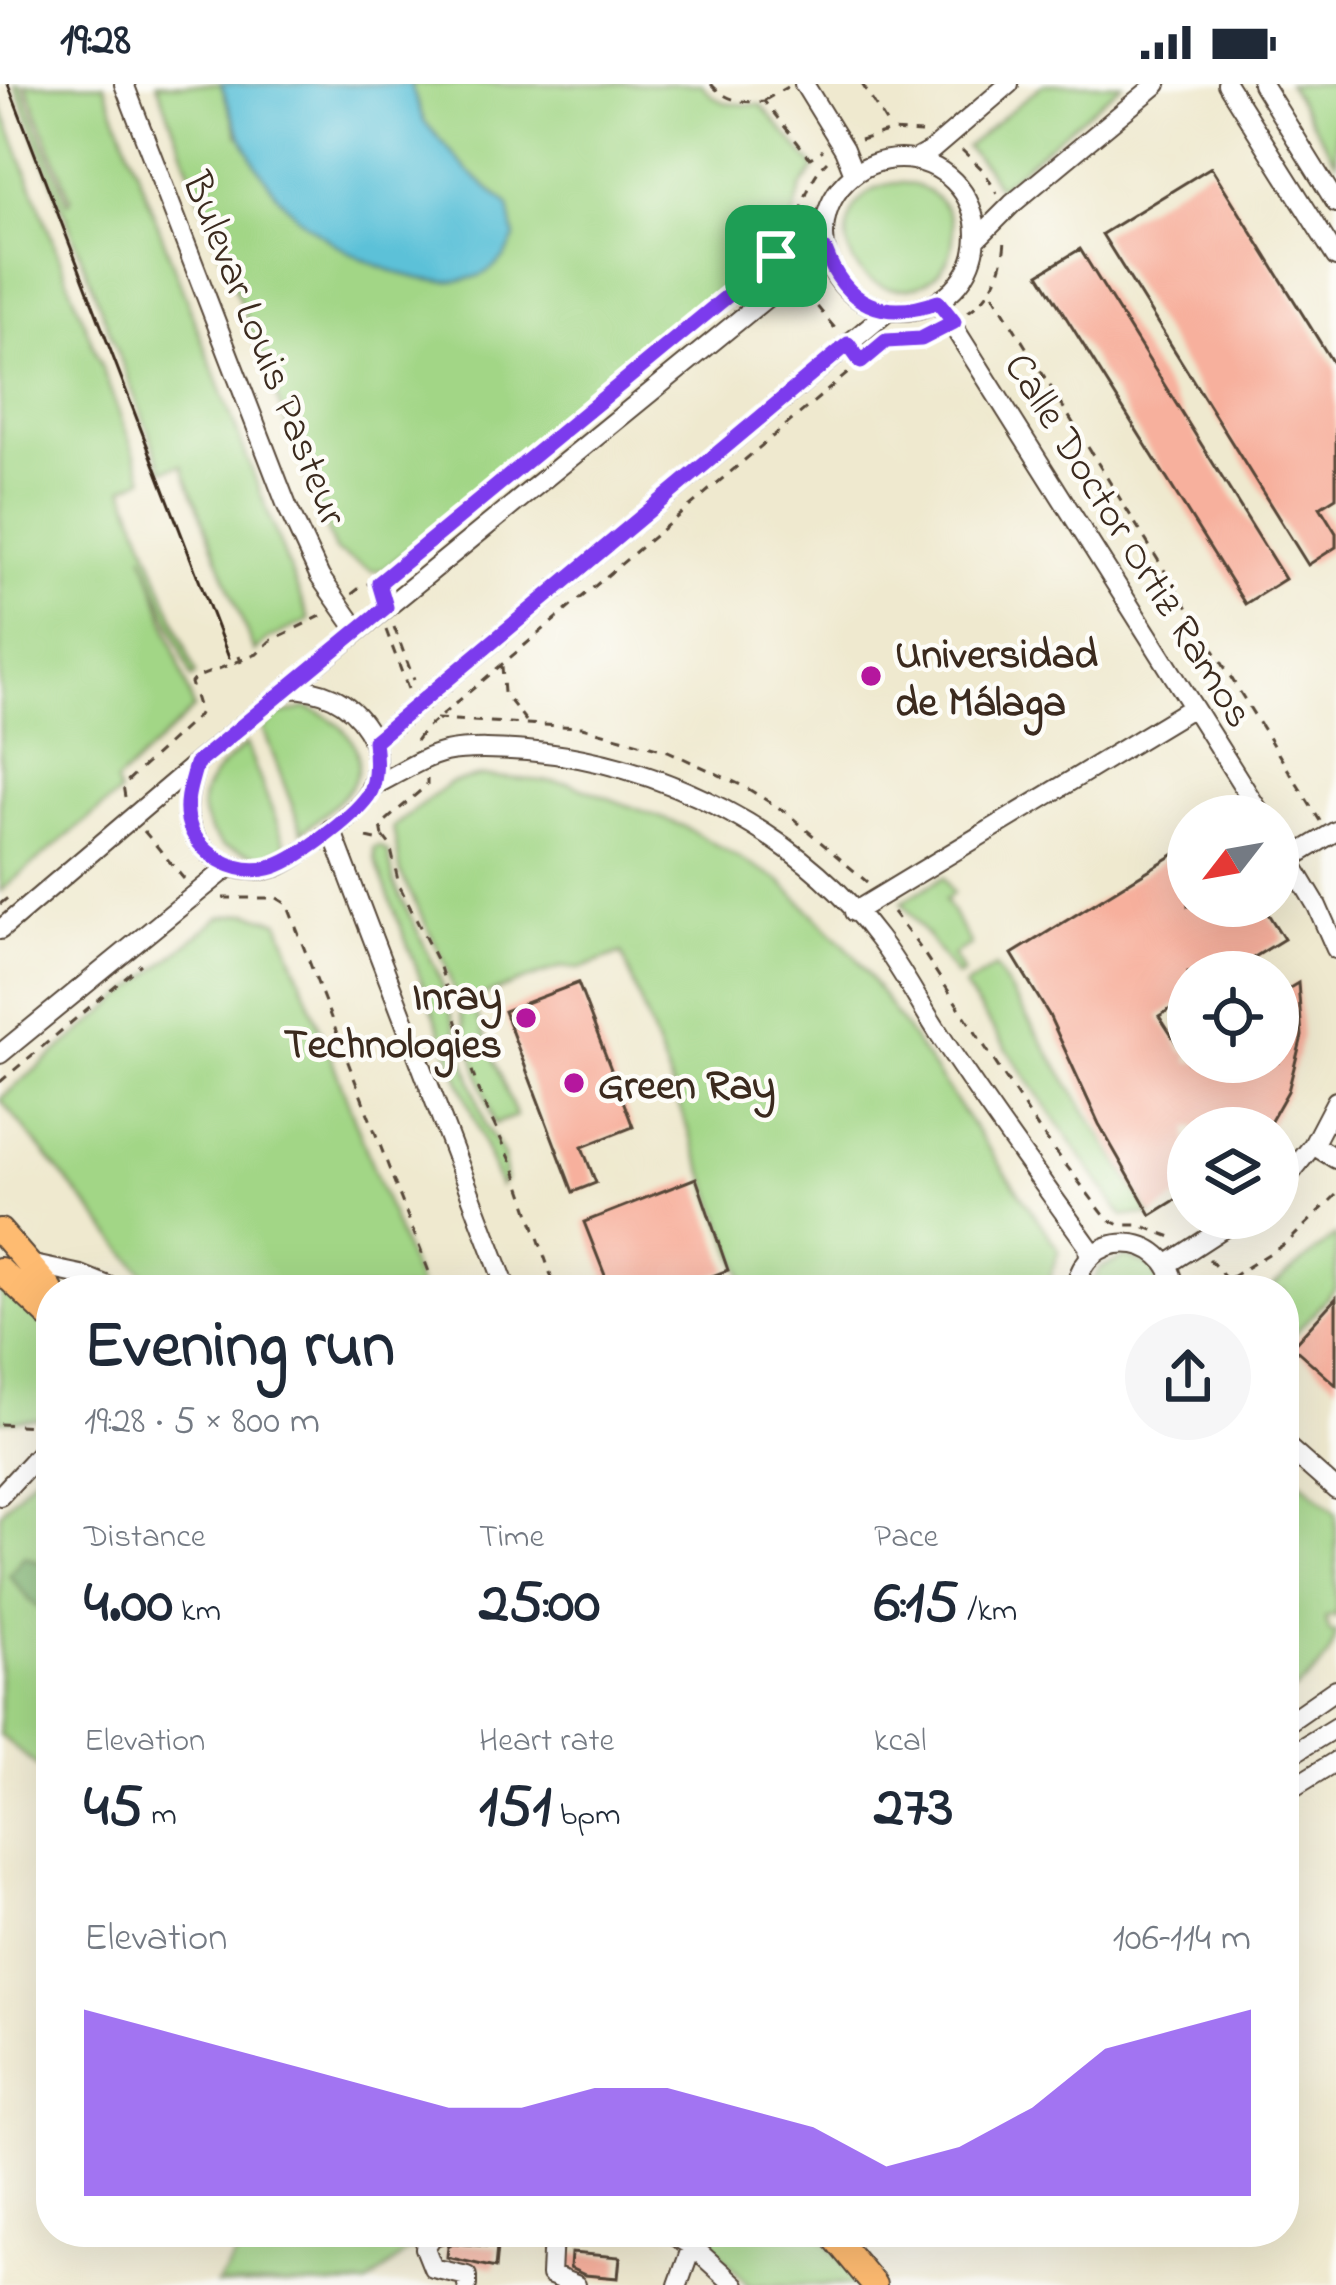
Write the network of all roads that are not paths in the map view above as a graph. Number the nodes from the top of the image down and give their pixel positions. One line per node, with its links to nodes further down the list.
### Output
1 (124, 84): 15 (street, Bulevar Louis Pasteur)
2 (1009, 84): 7 (street)
3 (1157, 84): 10 (street)
4 (1227, 84): 12 (street)
5 (1262, 84): 9 (street)
6 (795, 86): 8 (street)
7 (914, 160): 8 (street); 10 (street)
8 (854, 174): 11 (street)
9 (1336, 203)
10 (976, 240): 13 (street)
11 (825, 250): 14 (street); 15 (street)
12 (1336, 257)
13 (938, 302): 14 (street); 17 (street, Calle Doctor Ortiz Ramos)
14 (888, 311): 18 (street)
15 (358, 631): 16 (street)
16 (288, 688): 18 (street); 19 (street)
17 (1193, 706): 21 (street, Calle Doctor Ortiz Ramos); 27 (street)
18 (374, 741): 20 (street)
19 (196, 764): 25 (street); 28 (street)
20 (371, 787): 22 (street); 27 (street)
21 (1249, 795)
22 (331, 830): 25 (street); 43 (street)
23 (1332, 833): 24 (street)
24 (1299, 853)
25 (230, 866): 30 (street)
26 (1299, 878): 29 (street)
27 (854, 912): 37 (street)
28 (0, 930)
29 (1336, 949)
30 (0, 1054)
31 (1335, 1108): 32 (street)
32 (1313, 1145): 33 (street); 34 (street)
33 (1336, 1159)
34 (1299, 1163)
35 (0, 1231): 38 (main road)
36 (1207, 1239): 39 (street)
37 (1090, 1256): 39 (street); 44 (street)
38 (29, 1264): 41 (main road); 42 (street)
39 (1168, 1264): 45 (street)
40 (0, 1270): 46 (main road)
41 (38, 1275)
42 (81, 1275)
43 (501, 1275)
44 (1079, 1275)
45 (1171, 1275)
46 (36, 1304)
47 (36, 1457): 50 (street)
48 (1299, 1457): 49 (street)
49 (1336, 1490)
50 (0, 1496)
51 (1336, 1689): 52 (street)
52 (1299, 1715)
53 (1336, 1727): 54 (street)
54 (1299, 1750)
55 (1336, 1761): 56 (street)
56 (1299, 1784)
57 (426, 2247): 62 (street)
58 (552, 2247): 63 (street)
59 (692, 2247): 64 (street)
60 (693, 2247): 65 (street)
61 (842, 2247): 66 (main road)
62 (467, 2281)
63 (576, 2285)
64 (678, 2285)
65 (735, 2285)
66 (874, 2285)

